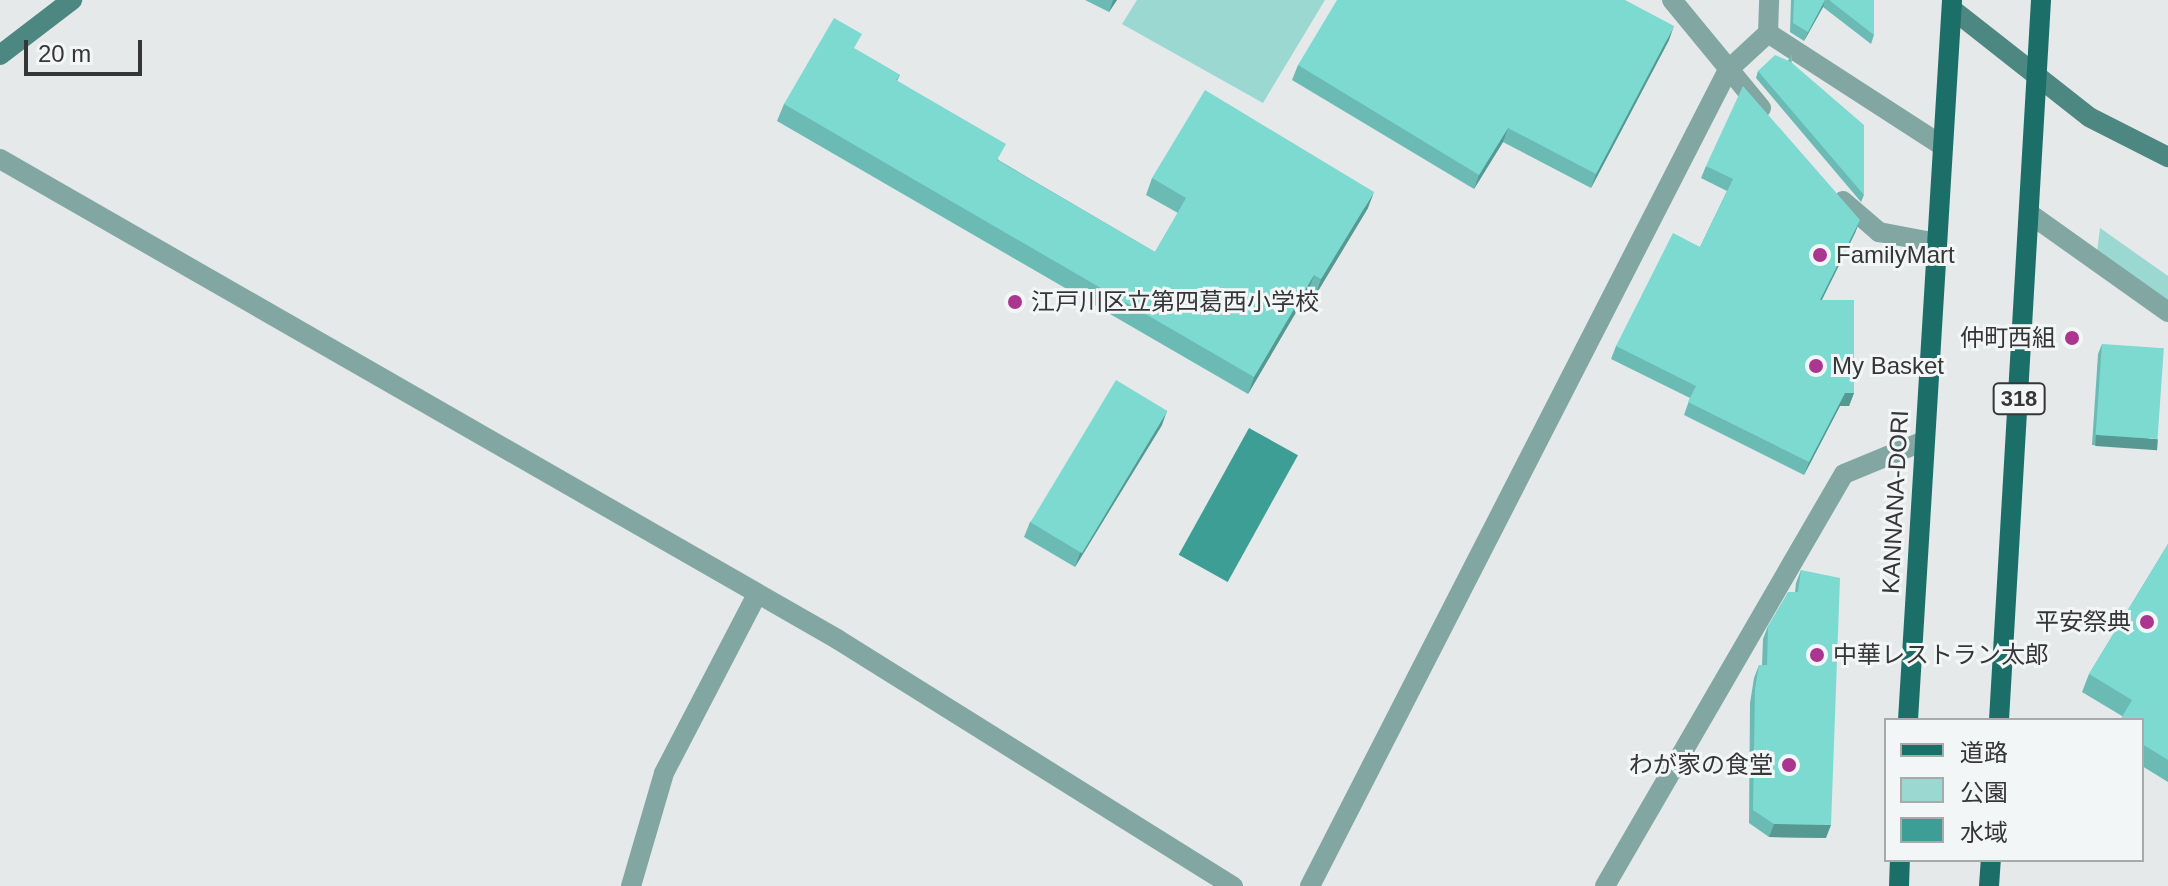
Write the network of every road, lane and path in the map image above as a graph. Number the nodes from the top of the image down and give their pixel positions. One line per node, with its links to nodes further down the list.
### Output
1 (72, 0): 7 (street)
2 (1672, 0): 8 (street)
3 (1769, 0): 6 (street)
4 (2041, 0): 9 (main road, 318)
5 (1948, 3): 9 (street); 11 (main road, KANNANA-DORI)
6 (1768, 33): 8 (street); 11 (street)
7 (0, 55)
8 (1728, 70): 10 (street); 26 (street)
9 (2035, 77): 12 (street); 15 (main road, 318)
10 (1779, 128)
11 (1943, 146): 16 (main road, KANNANA-DORI)
12 (2168, 157)
13 (0, 159): 19 (street)
14 (1830, 186): 16 (street)
15 (2030, 214): 17 (street); 21 (main road, 318)
16 (1937, 243): 18 (main road, KANNANA-DORI)
17 (2168, 312)
18 (1924, 441): 20 (main road, KANNANA-DORI); 27 (street)
19 (757, 594): 24 (street); 25 (street)
20 (1908, 718)
21 (1999, 718)
22 (1900, 862): 28 (main road)
23 (1991, 862): 29 (main road)
24 (631, 886)
25 (1233, 886)
26 (1310, 886)
27 (1605, 886)
28 (1899, 886)
29 (1989, 886)

